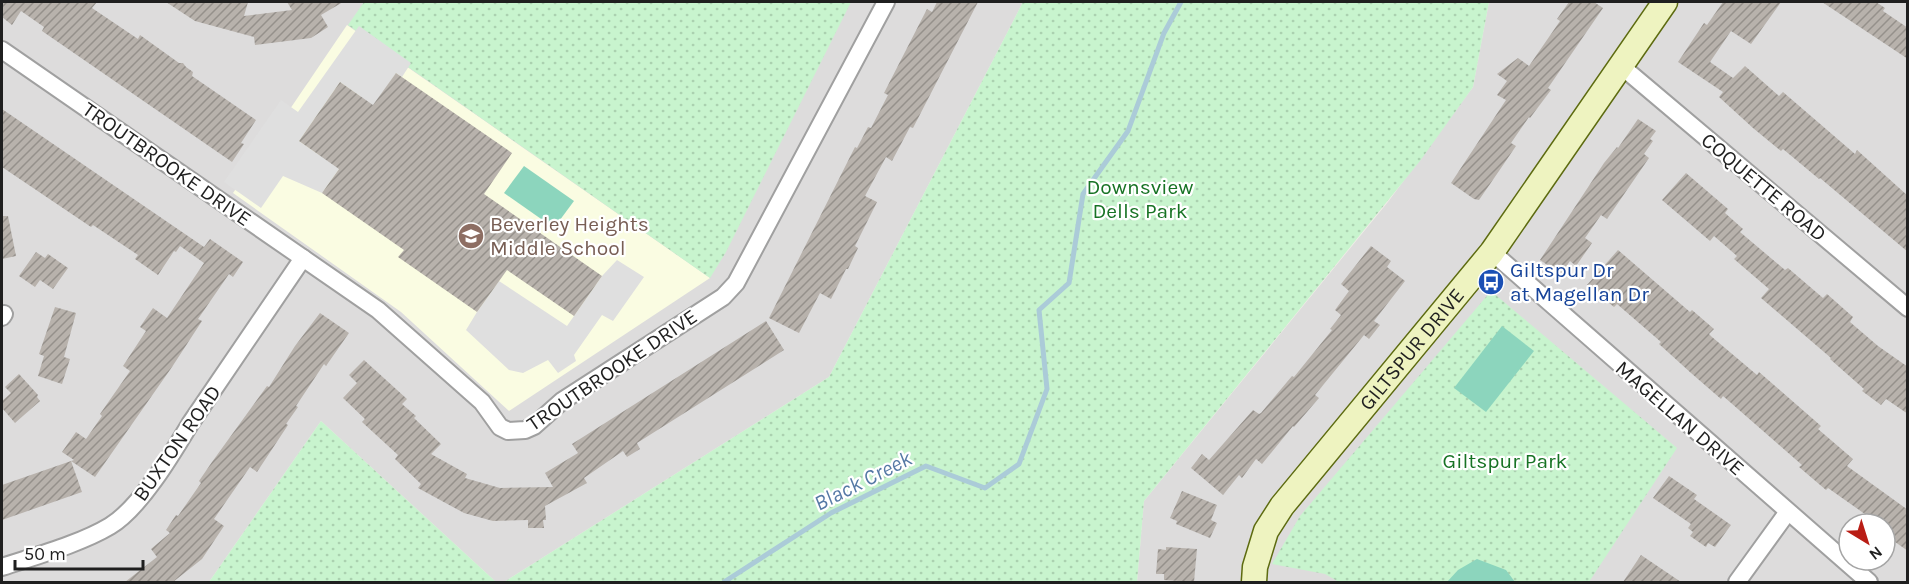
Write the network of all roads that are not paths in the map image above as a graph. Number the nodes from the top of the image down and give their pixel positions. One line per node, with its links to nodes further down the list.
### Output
1 (886, 2): 6 (street, TROUTBROOKE DRIVE)
2 (1665, 2): 4 (street, GILTSPUR DRIVE)
3 (2, 50): 6 (street, TROUTBROOKE DRIVE)
4 (1620, 65): 5 (street, GILTSPUR DRIVE); 7 (street, COQUETTE ROAD)
5 (1492, 252): 8 (street, MAGELLAN DRIVE); 10 (street, GILTSPUR DRIVE)
6 (303, 258): 9 (street, BUXTON ROAD)
7 (1908, 308)
8 (1788, 513): 11 (street); 12 (street, MAGELLAN DRIVE)
9 (2, 567)
10 (1254, 582)
11 (1737, 582)
12 (1869, 582)

